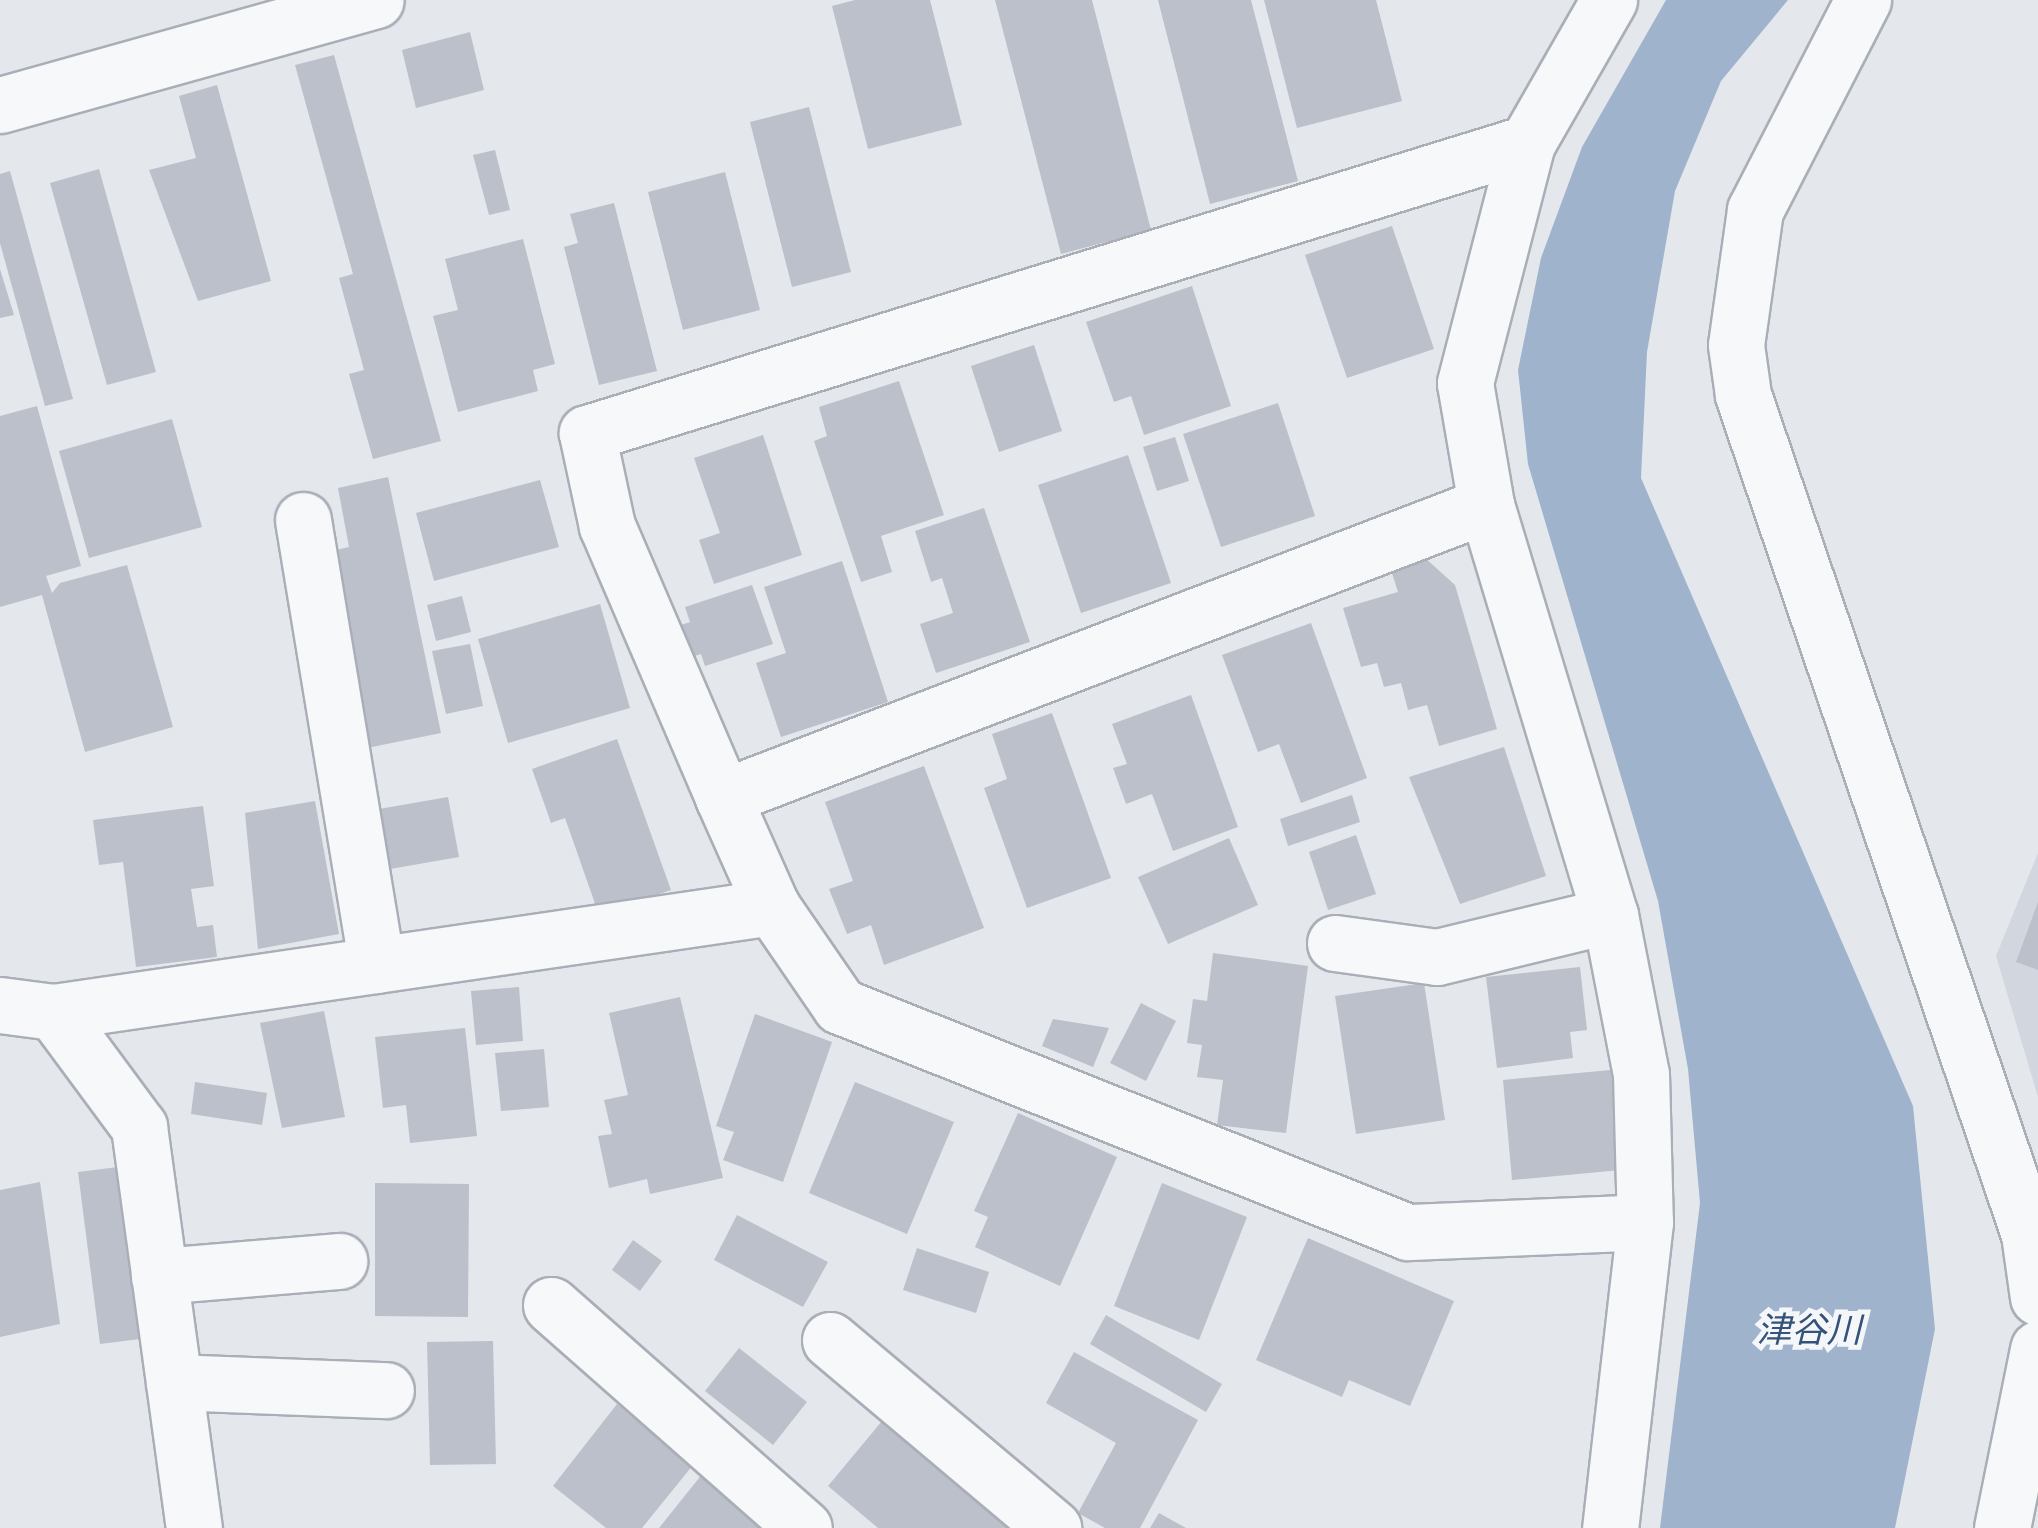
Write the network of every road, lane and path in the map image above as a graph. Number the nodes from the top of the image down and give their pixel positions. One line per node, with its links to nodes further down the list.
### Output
1 (376, 0): 4 (street)
2 (1609, 0): 5 (street)
3 (1863, 0): 18 (street)
4 (0, 105)
5 (1527, 143): 6 (street); 8 (street)
6 (1486, 505): 8 (street); 10 (street)
7 (302, 520): 12 (street)
8 (723, 797): 9 (street)
9 (772, 907): 12 (street); 15 (street)
10 (1610, 915): 11 (street); 15 (street)
11 (1335, 942)
12 (377, 965): 14 (street)
13 (0, 1005): 14 (street)
14 (54, 1012): 17 (street)
15 (1645, 1222): 27 (street)
16 (339, 1261): 17 (street)
17 (160, 1276): 21 (street)
18 (2038, 1298)
19 (551, 1305): 25 (street)
20 (830, 1340): 26 (street)
21 (174, 1382): 23 (street); 24 (street)
22 (2036, 1382): 28 (street)
23 (386, 1390)
24 (194, 1528)
25 (804, 1528)
26 (1053, 1528)
27 (1610, 1528)
28 (2002, 1528)

